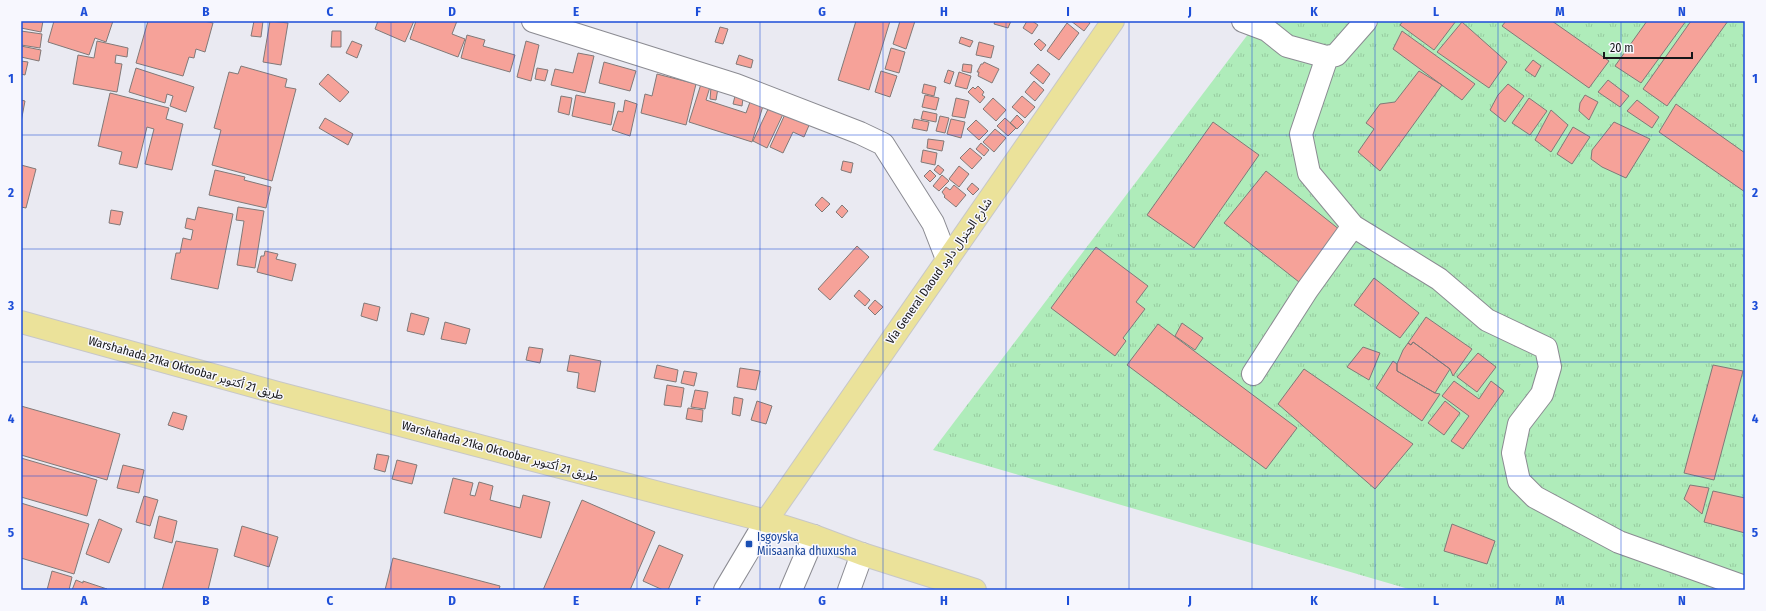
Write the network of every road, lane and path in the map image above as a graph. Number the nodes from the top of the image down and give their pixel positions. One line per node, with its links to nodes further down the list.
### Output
1 (533, 21): 7 (street)
2 (1113, 21): 7 (main road, Via General Daoud شارع الجنرال داود)
3 (1244, 21): 5 (street)
4 (1366, 21): 5 (street)
5 (1327, 56): 6 (street)
6 (1353, 226): 9 (street); 13 (street)
7 (947, 259): 10 (main road, Via General Daoud شارع الجنرال داود)
8 (24, 326): 10 (main road, Warshahada 21ka Oktoobar طريق 21 أكتوبر)
9 (1253, 374)
10 (766, 521): 11 (main road, Warshahada 21ka Oktoobar طريق 21 أكتوبر); 14 (street)
11 (814, 536): 12 (main road, Warshahada 21ka Oktoobar طريق 21 أكتوبر); 15 (street)
12 (862, 554): 16 (street); 17 (main road, Warshahada 21ka Oktoobar طريق 21 أكتوبر)
13 (1745, 588)
14 (725, 590)
15 (791, 590)
16 (849, 590)
17 (975, 590)

